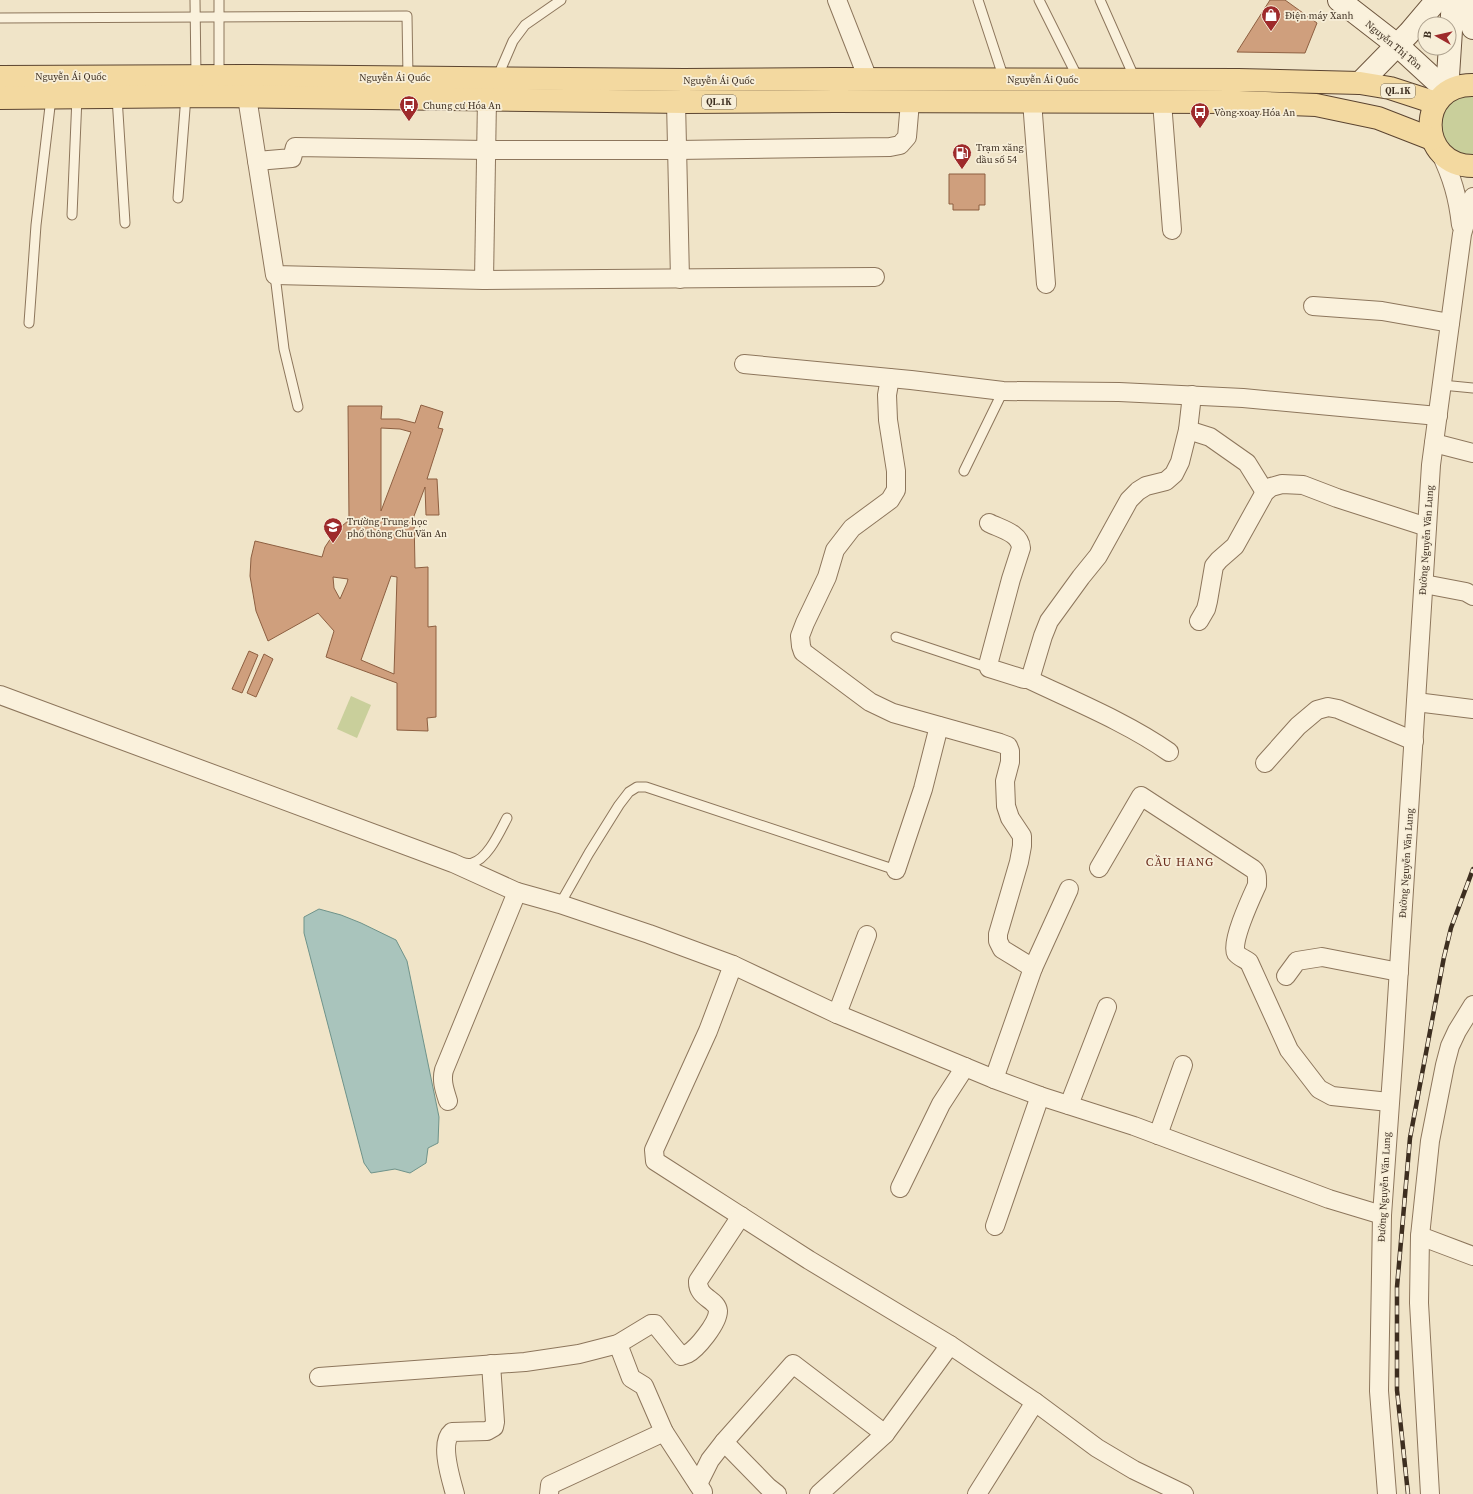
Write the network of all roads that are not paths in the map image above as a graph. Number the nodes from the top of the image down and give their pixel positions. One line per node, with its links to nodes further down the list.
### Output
1 (196, 0): 11 (lane)
2 (219, 0): 12 (lane)
3 (561, 0): 19 (lane)
4 (837, 0): 20 (street)
5 (978, 0): 22 (lane)
6 (1039, 0): 23 (lane)
7 (1100, 0): 24 (lane)
8 (1339, 0): 14 (street, Nguyễn Thị Tồn)
9 (1437, 0): 14 (street)
10 (1453, 0): 32 (street)
11 (196, 17): 12 (lane); 13 (lane); 16 (lane)
12 (219, 17): 17 (lane); 18 (lane)
13 (0, 18)
14 (1397, 45): 25 (street); 32 (street, Nguyễn Thị Tồn)
15 (0, 76): 16 (main road, Nguyễn Ái Quốc / QL.1K)
16 (196, 76): 17 (main road, Nguyễn Ái Quốc / QL.1K)
17 (219, 76): 18 (main road, Nguyễn Ái Quốc / QL.1K)
18 (408, 77): 19 (main road, Nguyễn Ái Quốc / QL.1K)
19 (497, 78): 20 (main road, Nguyễn Ái Quốc / QL.1K)
20 (868, 79): 21 (main road, Nguyễn Ái Quốc / QL.1K)
21 (953, 79): 22 (main road, Nguyễn Ái Quốc / QL.1K); 38 (main road)
22 (1004, 79): 23 (main road, Nguyễn Ái Quốc / QL.1K)
23 (1078, 80): 24 (main road, Nguyễn Ái Quốc / QL.1K)
24 (1136, 80): 25 (main road, Nguyễn Ái Quốc / QL.1K)
25 (1360, 83): 32 (main road, Nguyễn Ái Quốc / QL.1K)
26 (1473, 85): 32 (main road)
27 (186, 96): 30 (main road, QL.1K); 31 (main road, QL.1K); 46 (lane)
28 (51, 97): 29 (main road, QL.1K); 33 (main road, QL.1K); 58 (lane)
29 (76, 97): 30 (main road, QL.1K); 47 (lane)
30 (117, 97): 48 (lane)
31 (247, 97): 34 (main road, QL.1K); 43 (street)
32 (1442, 97): 40 (main road)
33 (0, 98)
34 (487, 99): 36 (main road, QL.1K); 41 (street)
35 (1032, 101): 38 (main road, QL.1K); 39 (main road, QL.1K); 55 (street)
36 (676, 102): 37 (main road, QL.1K); 42 (street)
37 (910, 102): 38 (main road, QL.1K); 42 (street)
38 (952, 102)
39 (1162, 102): 40 (main road, QL.1K); 49 (street)
40 (1436, 145): 44 (main road); 50 (street, Đường Nguyễn Văn Lung)
41 (486, 150): 42 (street); 43 (street); 54 (street)
42 (677, 150): 53 (street)
43 (257, 161): 51 (street)
44 (1473, 166)
45 (1473, 197): 50 (street, Đường Nguyễn Văn Lung)
46 (178, 198)
47 (72, 215)
48 (125, 223)
49 (1172, 230)
50 (1462, 234): 57 (street, Đường Nguyễn Văn Lung)
51 (275, 275): 54 (street); 65 (lane)
52 (875, 277): 53 (street)
53 (680, 279): 54 (street)
54 (484, 280)
55 (1046, 284)
56 (1312, 306): 57 (street)
57 (1450, 322): 61 (street, Đường Nguyễn Văn Lung)
58 (29, 323)
59 (744, 364): 60 (street)
60 (890, 378): 63 (street); 83 (street)
61 (1442, 385): 62 (lane); 66 (street, Đường Nguyễn Văn Lung)
62 (1473, 388)
63 (1003, 391): 64 (street); 70 (lane)
64 (1192, 395): 66 (street); 67 (street)
65 (298, 407)
66 (1438, 416): 68 (street, Đường Nguyễn Văn Lung)
67 (1188, 430): 71 (street); 79 (street)
68 (1434, 443): 69 (street); 73 (street, Đường Nguyễn Văn Lung)
69 (1473, 453)
70 (964, 471)
71 (1265, 492): 73 (street); 76 (street)
72 (989, 523): 78 (street)
73 (1427, 527): 74 (street, Đường Nguyễn Văn Lung)
74 (1424, 584): 75 (street); 81 (street, Đường Nguyễn Văn Lung)
75 (1473, 596)
76 (1199, 621)
77 (896, 637): 78 (lane)
78 (989, 668): 79 (street)
79 (1028, 679): 85 (street)
80 (0, 694): 88 (street)
81 (1416, 702): 82 (street); 84 (street, Đường Nguyễn Văn Lung)
82 (1473, 709)
83 (939, 726): 90 (street); 96 (street)
84 (1414, 741): 86 (street); 97 (street, Đường Nguyễn Văn Lung)
85 (1169, 752)
86 (1265, 763)
87 (507, 818): 88 (lane)
88 (453, 864): 92 (street)
89 (1098, 868): 107 (street)
90 (896, 870): 93 (lane)
91 (1069, 889): 96 (street)
92 (516, 892): 93 (street); 106 (street)
93 (560, 904): 95 (street)
94 (867, 935): 101 (street)
95 (733, 965): 101 (street); 112 (street)
96 (1032, 968): 104 (street)
97 (1399, 972): 98 (street); 107 (street, Đường Nguyễn Văn Lung)
98 (1286, 976)
99 (1473, 1005): 114 (street)
100 (1107, 1007): 108 (street)
101 (836, 1014): 103 (street)
102 (1183, 1065): 109 (street)
103 (965, 1067): 104 (street); 110 (street)
104 (994, 1079): 105 (street)
105 (1040, 1096): 108 (street); 113 (street)
106 (448, 1101)
107 (1389, 1102): 111 (street, Đường Nguyễn Văn Lung)
108 (1069, 1105): 109 (street)
109 (1158, 1134): 111 (street)
110 (900, 1188)
111 (1382, 1215): 131 (street, Đường Nguyễn Văn Lung)
112 (741, 1216): 116 (street); 117 (street)
113 (995, 1226)
114 (1420, 1236): 115 (street); 132 (street)
115 (1473, 1256)
116 (618, 1344): 118 (street); 121 (street)
117 (950, 1345): 120 (street); 122 (street)
118 (491, 1364): 119 (street); 125 (street)
119 (319, 1377)
120 (1035, 1402): 129 (street); 130 (street)
121 (664, 1432): 124 (street); 126 (street)
122 (885, 1434): 123 (street); 128 (street)
123 (724, 1442): 124 (street); 127 (street)
124 (701, 1489)
125 (455, 1494)
126 (549, 1494)
127 (777, 1494)
128 (819, 1494)
129 (977, 1494)
130 (1184, 1494)
131 (1387, 1494)
132 (1430, 1494)

